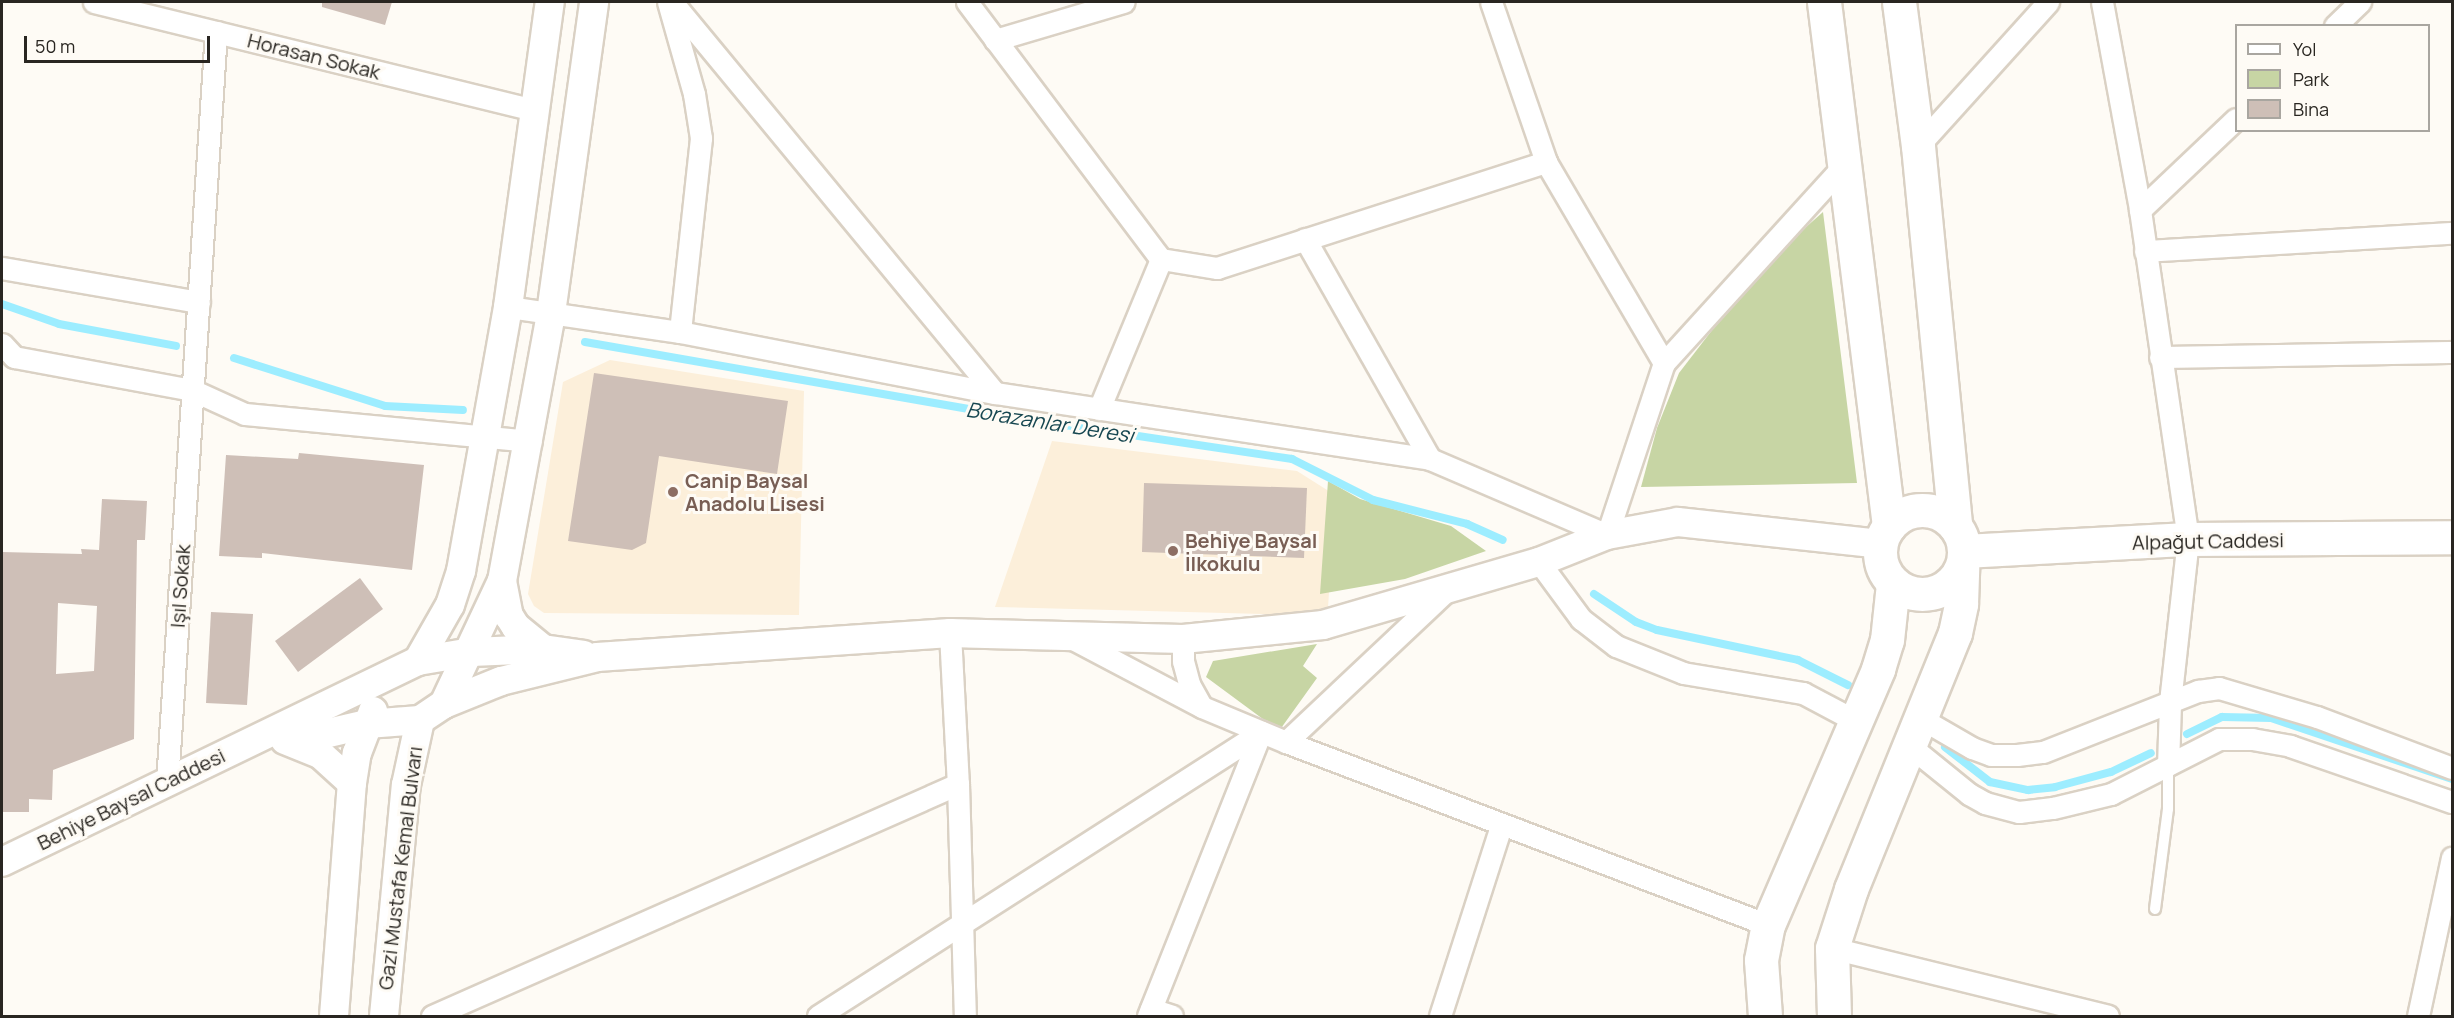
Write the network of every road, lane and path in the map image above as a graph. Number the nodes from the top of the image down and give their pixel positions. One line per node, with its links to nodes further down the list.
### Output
1 (94, 2): 14 (street, Horasan Sokak)
2 (550, 2): 16 (main road)
3 (594, 2): 29 (main road)
4 (670, 2): 30 (street); 36 (street)
5 (967, 2): 15 (street)
6 (1123, 2): 15 (street)
7 (1491, 2): 19 (street)
8 (1824, 2): 20 (main road)
9 (1899, 2): 18 (main road)
10 (2048, 2): 18 (street)
11 (2102, 2): 21 (street)
12 (2360, 2): 13 (street)
13 (2337, 24)
14 (216, 32): 16 (street, Horasan Sokak); 27 (street, Işıl Sokak)
15 (996, 40): 25 (street)
16 (534, 110): 28 (main road)
17 (2235, 120): 21 (street)
18 (1918, 146): 45 (main road)
19 (1545, 162): 23 (street); 34 (street)
20 (1846, 163): 34 (street); 42 (main road)
21 (2140, 210): 24 (street)
22 (2452, 233): 24 (street)
23 (1305, 239): 25 (street); 40 (street)
24 (2145, 251): 33 (street)
25 (1161, 259): 37 (street)
26 (2, 268): 27 (street)
27 (199, 302): 35 (street, Işıl Sokak)
28 (508, 307): 29 (street); 38 (main road)
29 (551, 313): 30 (street); 39 (main road)
30 (680, 332): 36 (street)
31 (2, 344): 35 (street)
32 (2452, 352): 33 (street)
33 (2160, 357): 44 (street)
34 (1664, 363): 41 (street)
35 (192, 390): 38 (street); 71 (street, Işıl Sokak)
36 (995, 393): 37 (street)
37 (1099, 409): 40 (street)
38 (486, 439): 39 (street); 56 (main road)
39 (531, 441): 47 (main road)
40 (1430, 459): 41 (street)
41 (1607, 535): 42 (main road); 46 (main road)
42 (1884, 535): 45 (main road); 48 (main road)
43 (2452, 537): 44 (main road, Alpağut Caddesi)
44 (2188, 540): 45 (main road, Alpağut Caddesi); 58 (street)
45 (1960, 548): 48 (main road); 65 (main road)
46 (1539, 562): 49 (main road); 62 (street)
47 (502, 581): 53 (main road); 54 (main road)
48 (1893, 584): 62 (main road)
49 (1446, 591): 52 (main road); 68 (street)
50 (950, 633): 51 (main road); 55 (main road); 73 (street)
51 (1070, 637): 52 (main road); 60 (street)
52 (1183, 639): 60 (street)
53 (543, 649): 54 (main road); 55 (main road)
54 (471, 652): 56 (main road); 59 (main road)
55 (597, 657): 59 (main road)
56 (418, 661): 57 (main road, Behiye Baysal Caddesi)
57 (393, 675): 63 (main road); 66 (main road, Behiye Baysal Caddesi)
58 (2170, 703): 65 (street); 69 (street); 70 (street)
59 (444, 704): 61 (main road)
60 (1202, 707): 64 (street)
61 (420, 720): 63 (main road); 84 (main road, Gazi Mustafa Kemal Bulvarı)
62 (1854, 720): 80 (main road)
63 (366, 724): 67 (main road); 72 (main road)
64 (1261, 732): 68 (street); 79 (street); 82 (street)
65 (1917, 733): 69 (street); 81 (main road)
66 (259, 736): 67 (main road); 71 (main road, Behiye Baysal Caddesi)
67 (294, 741): 72 (main road)
68 (1286, 742): 75 (street)
69 (2168, 765): 74 (street); 78 (lane)
70 (2452, 768)
71 (167, 783): 77 (main road, Behiye Baysal Caddesi)
72 (352, 783): 83 (main road)
73 (958, 784): 79 (street); 85 (street)
74 (2452, 802)
75 (1501, 826): 80 (street); 89 (street)
76 (2452, 858): 93 (street)
77 (2, 862)
78 (2155, 909)
79 (963, 922): 86 (street); 87 (street)
80 (1768, 925): 90 (main road)
81 (1832, 948): 91 (main road); 92 (street)
82 (1150, 1013): 88 (street)
83 (334, 1017)
84 (384, 1017)
85 (432, 1017)
86 (818, 1017)
87 (965, 1017)
88 (1172, 1017)
89 (1440, 1017)
90 (1765, 1017)
91 (1834, 1017)
92 (2108, 1017)
93 (2418, 1017)

